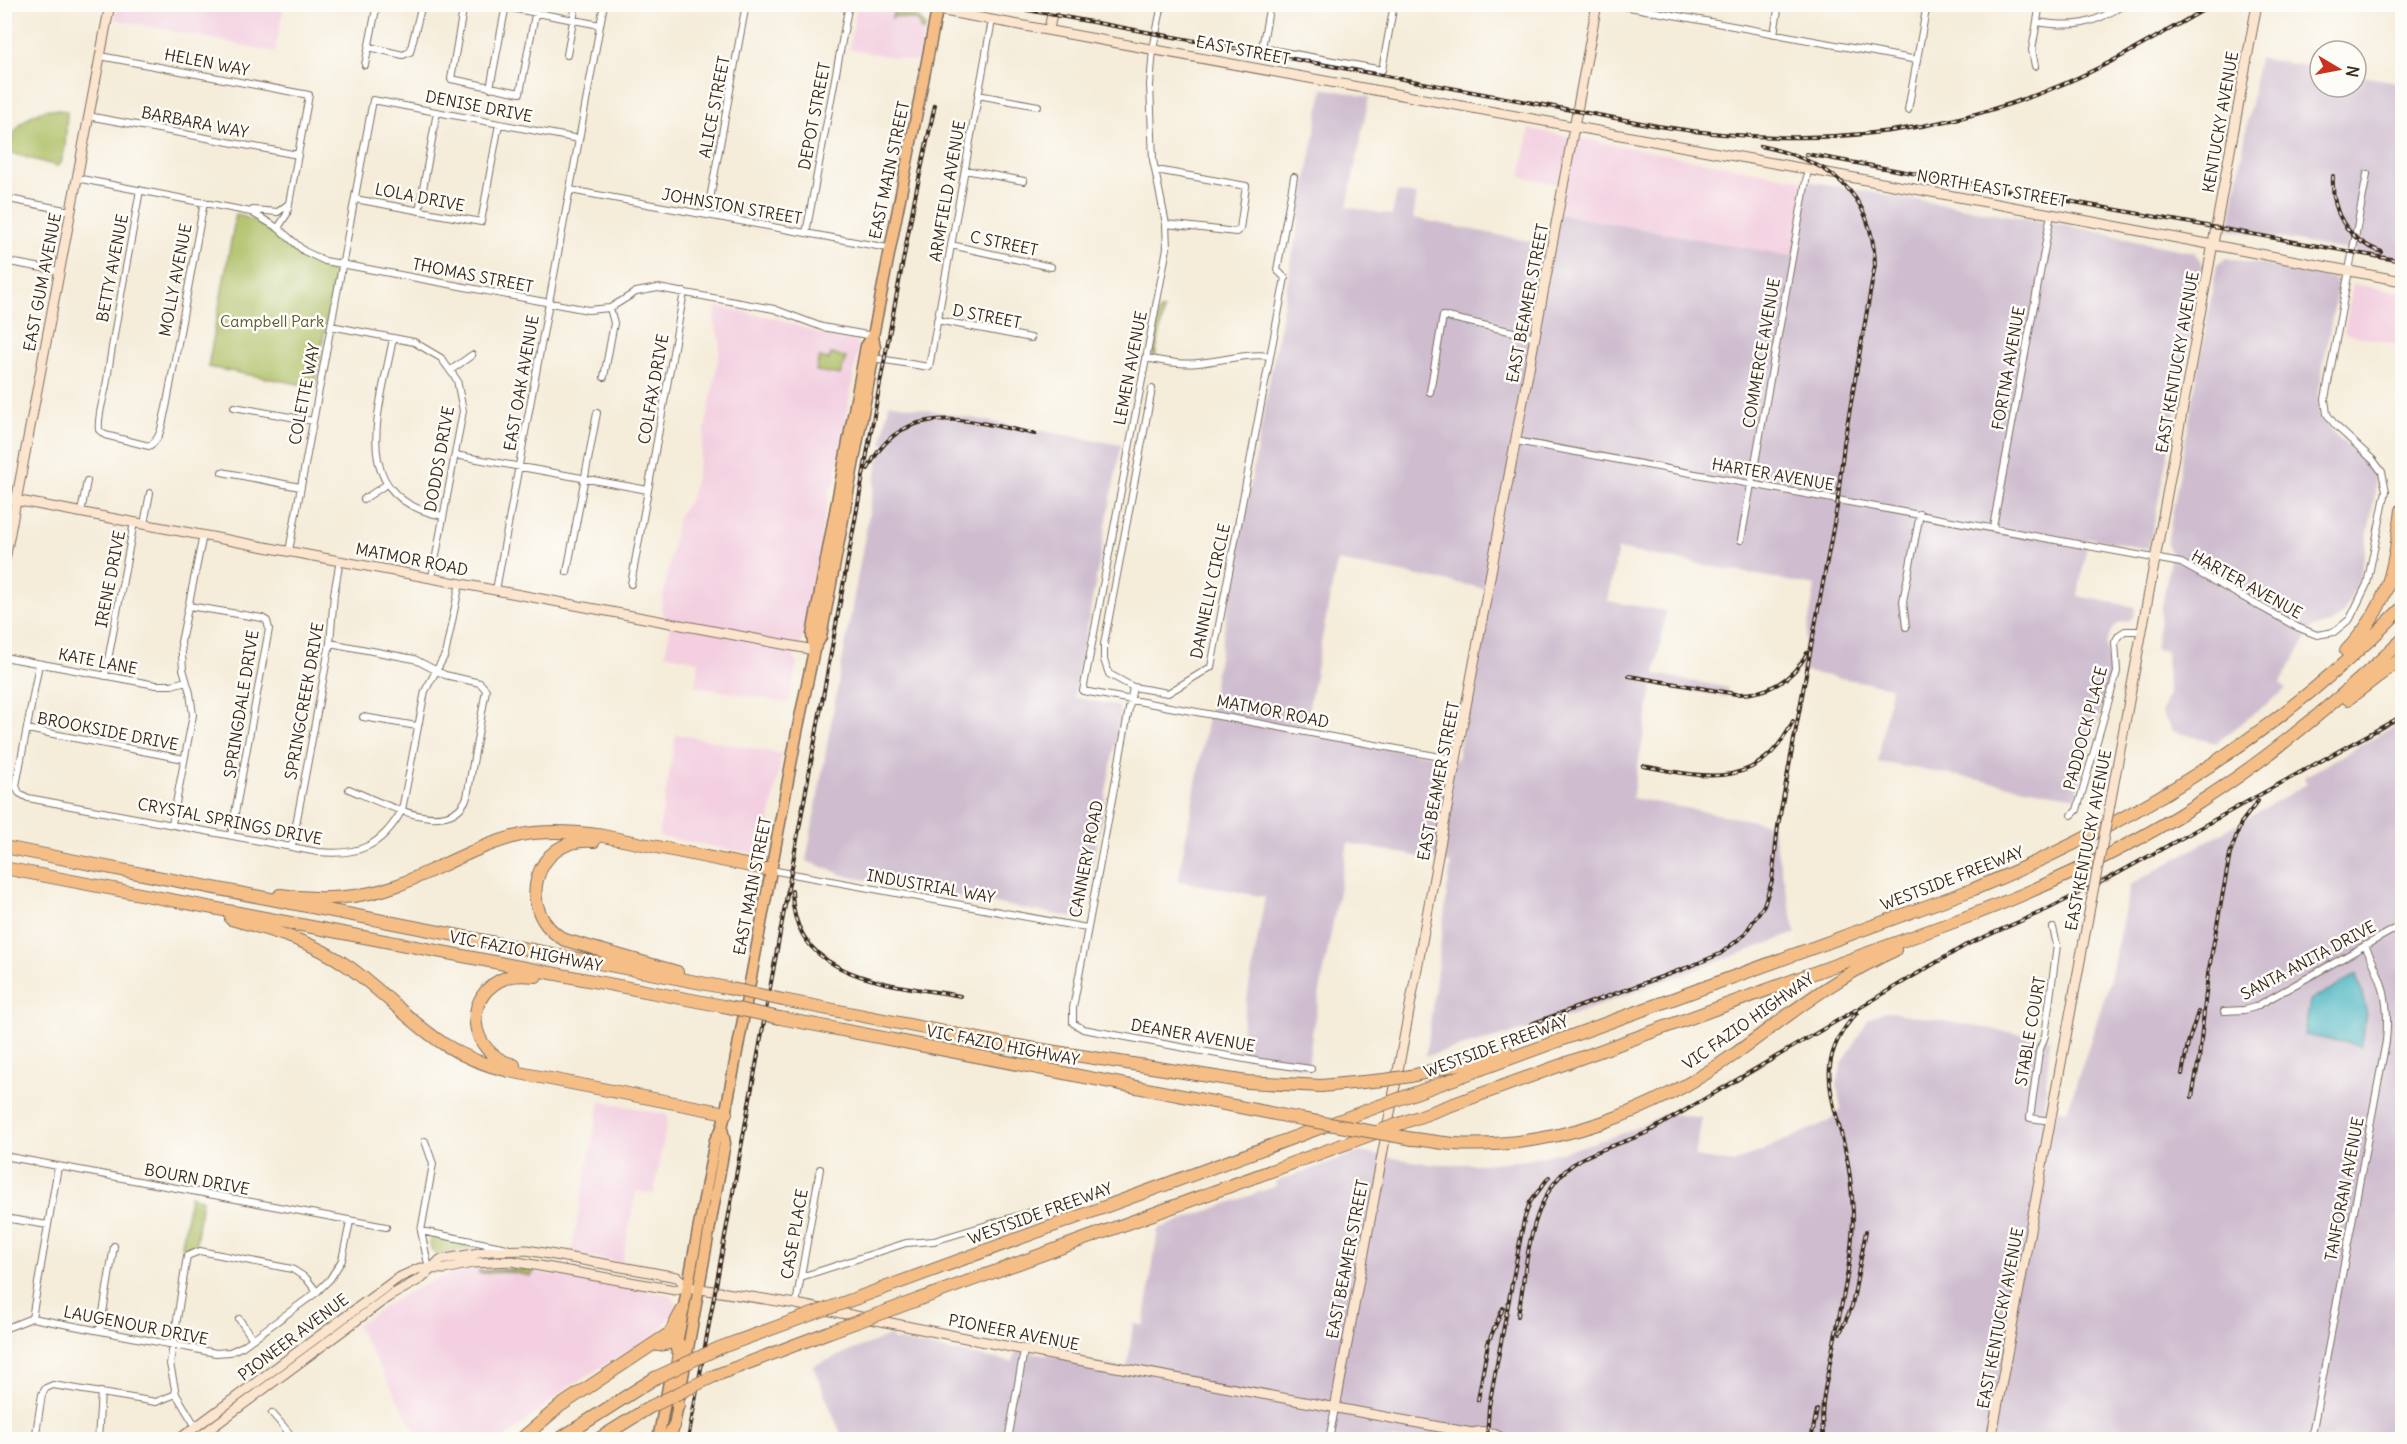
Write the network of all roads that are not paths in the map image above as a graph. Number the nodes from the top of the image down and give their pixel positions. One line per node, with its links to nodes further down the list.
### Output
1 (110, 4): 35 (street, EAST GUM AVENUE)
2 (377, 4): 32 (street)
3 (422, 4): 32 (street)
4 (464, 4): 39 (street)
5 (490, 4): 23 (street)
6 (537, 4): 25 (street)
7 (576, 4): 26 (street)
8 (604, 4): 29 (street, EAST OAK AVENUE)
9 (746, 4): 67 (street, ALICE STREET)
10 (849, 4): 70 (street, DEPOT STREET)
11 (905, 4): 24 (street, EAST STREET)
12 (1054, 4): 30 (street)
13 (1162, 4): 33 (street, LEMEN AVENUE)
14 (1270, 4): 15 (street)
15 (1394, 4)
16 (1597, 4): 47 (street, EAST BEAMER STREET)
17 (1613, 4): 31 (street)
18 (1779, 4): 31 (street)
19 (1927, 4): 36 (street)
20 (2040, 4): 28 (street)
21 (2125, 4): 28 (street)
22 (2257, 4): 72 (street, KENTUCKY AVENUE)
23 (506, 6): 25 (street); 39 (street)
24 (938, 6): 27 (street, EAST STREET); 73 (main road, EAST MAIN STREET)
25 (536, 14): 26 (street); 39 (street)
26 (573, 18): 29 (street); 34 (street)
27 (992, 20): 30 (street, EAST STREET); 40 (street, ARMFIELD AVENUE)
28 (2037, 22): 38 (street)
29 (600, 25): 48 (street, EAST OAK AVENUE)
30 (1049, 29): 33 (street, EAST STREET)
31 (1774, 34): 36 (street)
32 (369, 47): 37 (street)
33 (1153, 49): 47 (street, EAST STREET); 52 (street, LEMEN AVENUE)
34 (567, 55)
35 (100, 56): 45 (street, EAST GUM AVENUE); 49 (street, HELEN WAY)
36 (1917, 60): 43 (street)
37 (365, 65)
38 (2035, 66)
39 (490, 88)
40 (978, 95): 42 (street); 50 (street, ARMFIELD AVENUE)
41 (373, 100): 44 (street, DENISE DRIVE); 60 (street, COLETTE WAY)
42 (1038, 106)
43 (1908, 110)
44 (437, 112): 46 (street, DENISE DRIVE); 65 (street)
45 (88, 116): 49 (street, BARBARA WAY); 55 (street, EAST GUM AVENUE)
46 (499, 124): 48 (street, DENISE DRIVE); 65 (street, LOLA DRIVE)
47 (1575, 128): 51 (street, NORTH EAST STREET); 86 (street, EAST BEAMER STREET)
48 (579, 139): 58 (street, EAST OAK AVENUE)
49 (297, 155): 62 (street)
50 (965, 170): 56 (street); 71 (street, ARMFIELD AVENUE)
51 (1808, 170): 66 (street, NORTH EAST STREET); 110 (street, COMMERCE AVENUE)
52 (1156, 172): 68 (street, LEMEN AVENUE); 68 (street)
53 (2367, 174): 78 (street, HARTER AVENUE)
54 (1294, 177): 90 (street, DANNELLY CIRCLE)
55 (76, 178): 57 (street, THOMAS STREET); 63 (street, EAST GUM AVENUE)
56 (1024, 181)
57 (140, 190): 61 (street, THOMAS STREET); 93 (street, BETTY AVENUE)
58 (570, 190): 67 (street, JOHNSTON STREET); 81 (street, EAST OAK AVENUE)
59 (4, 198): 63 (street)
60 (355, 199): 65 (street, LOLA DRIVE); 75 (street, COLETTE WAY)
61 (204, 202): 64 (street, THOMAS STREET); 93 (street, MOLLY AVENUE)
62 (289, 202): 64 (street); 69 (street)
63 (70, 210): 77 (street, EAST GUM AVENUE)
64 (246, 210): 69 (street, THOMAS STREET)
65 (419, 211)
66 (2051, 214): 72 (street, NORTH EAST STREET); 122 (street, FORTNA AVENUE)
67 (707, 215): 70 (street, JOHNSTON STREET)
68 (1166, 224): 92 (street, LEMEN AVENUE)
69 (278, 228): 75 (street, THOMAS STREET)
70 (806, 233): 73 (street, JOHNSTON STREET)
71 (951, 245): 76 (street, C STREET); 83 (street, ARMFIELD AVENUE)
72 (2213, 245): 78 (street, NORTH EAST STREET); 128 (street, EAST KENTUCKY AVENUE)
73 (888, 248): 85 (main road, EAST MAIN STREET)
74 (4, 261): 77 (street)
75 (343, 264): 81 (street, THOMAS STREET); 84 (street, COLETTE WAY)
76 (1051, 267)
77 (59, 271): 116 (street, EAST GUM AVENUE)
78 (2348, 271): 79 (street, NORTH EAST STREET); 128 (street, HARTER AVENUE)
79 (2403, 281)
80 (684, 292): 82 (street, THOMAS STREET); 85 (street, THOMAS STREET); 112 (street, COLFAX DRIVE)
81 (549, 303): 82 (street, THOMAS STREET); 105 (street, EAST OAK AVENUE)
82 (610, 308): 95 (street)
83 (937, 320): 88 (street, D STREET); 91 (street, ARMFIELD AVENUE)
84 (331, 326): 87 (street, DODDS DRIVE); 102 (street, COLETTE WAY)
85 (873, 336): 91 (main road, EAST MAIN STREET); 142 (main road, EAST MAIN STREET)
86 (1536, 337): 97 (street); 103 (street, EAST BEAMER STREET)
87 (393, 338): 94 (street, DODDS DRIVE); 109 (street)
88 (1031, 338)
89 (472, 355): 94 (street)
90 (1270, 356): 92 (street); 149 (street, DANNELLY CIRCLE)
91 (873, 358): 142 (main road, EAST MAIN STREET)
92 (1145, 358): 98 (street, LEMEN AVENUE)
93 (173, 364)
94 (451, 370): 104 (street, DODDS DRIVE)
95 (604, 377)
96 (1152, 389): 100 (street, DANNELLY CIRCLE)
97 (1430, 392)
98 (1137, 406): 100 (street); 125 (street, LEMEN AVENUE)
99 (234, 407): 102 (street)
100 (1148, 408): 127 (street, DANNELLY CIRCLE)
101 (597, 413): 107 (street)
102 (313, 422): 111 (street, COLETTE WAY)
103 (1516, 441): 110 (street, HARTER AVENUE); 157 (street, EAST BEAMER STREET)
104 (455, 455): 105 (street); 120 (street, DODDS DRIVE)
105 (519, 466): 107 (street); 135 (street, EAST OAK AVENUE)
106 (222, 472): 111 (street)
107 (585, 479): 112 (street); 131 (street)
108 (87, 481): 118 (street)
109 (387, 484): 115 (street); 120 (street)
110 (1751, 484): 119 (street, HARTER AVENUE); 124 (street, COMMERCE AVENUE)
111 (300, 487): 126 (street, COLETTE WAY)
112 (648, 490): 134 (street, COLFAX DRIVE)
113 (150, 493): 121 (street, IRENE DRIVE)
114 (4, 498): 116 (street, MATMOR ROAD)
115 (364, 499)
116 (16, 500): 118 (street, MATMOR ROAD); 130 (street, EAST GUM AVENUE)
117 (2403, 510): 153 (highway)
118 (81, 512): 121 (street, MATMOR ROAD)
119 (1920, 514): 122 (street, HARTER AVENUE); 138 (street)
120 (443, 516): 132 (street, DODDS DRIVE)
121 (139, 523): 123 (street, MATMOR ROAD); 147 (street, IRENE DRIVE)
122 (1993, 527): 128 (street, HARTER AVENUE)
123 (202, 535): 126 (street, MATMOR ROAD); 136 (street)
124 (1741, 540)
125 (1109, 549): 127 (street); 150 (street, LEMEN AVENUE)
126 (289, 551): 129 (street, MATMOR ROAD)
127 (1121, 551): 149 (street, DANNELLY CIRCLE)
128 (2156, 558): 139 (street, EAST KENTUCKY AVENUE)
129 (340, 561): 132 (street, MATMOR ROAD); 141 (street, SPRINGCREEK DRIVE)
130 (4, 565)
131 (567, 572)
132 (432, 577): 133 (street, MATMOR ROAD)
133 (460, 583): 135 (street, MATMOR ROAD); 146 (street, CRYSTAL SPRINGS DRIVE)
134 (630, 584)
135 (496, 590): 142 (street, MATMOR ROAD)
136 (189, 606): 148 (street); 163 (street, SPRINGDALE DRIVE)
137 (2403, 608): 153 (highway, WESTSIDE FREEWAY)
138 (1906, 627)
139 (2141, 632): 161 (street, PADDOCK PLACE); 182 (street, EAST KENTUCKY AVENUE, bridge)
140 (2403, 640): 159 (highway)
141 (330, 643): 146 (street); 164 (street, SPRINGCREEK DRIVE)
142 (814, 650): 167 (main road, EAST MAIN STREET)
143 (4, 657): 145 (street, KATE LANE)
144 (2403, 658): 159 (highway)
145 (39, 664): 147 (street, KATE LANE); 155 (street)
146 (437, 670): 154 (street, CRYSTAL SPRINGS DRIVE); 160 (street)
147 (105, 676): 148 (street, KATE LANE)
148 (186, 681): 156 (street)
149 (1133, 687): 151 (street, CANNERY ROAD)
150 (1083, 691): 151 (street, MATMOR ROAD)
151 (1130, 700): 157 (street, MATMOR ROAD); 172 (street, CANNERY ROAD)
152 (363, 717): 154 (street)
153 (2277, 719): 179 (highway, WESTSIDE FREEWAY)
154 (417, 726): 160 (street, CRYSTAL SPRINGS DRIVE)
155 (27, 729): 156 (street, BROOKSIDE DRIVE); 162 (street, CRYSTAL SPRINGS DRIVE)
156 (184, 759): 162 (street)
157 (1457, 760): 223 (street, EAST BEAMER STREET)
158 (350, 789): 160 (street)
159 (2200, 802): 170 (highway)
160 (402, 810): 164 (street, CRYSTAL SPRINGS DRIVE)
161 (2072, 815)
162 (172, 824): 163 (street, CRYSTAL SPRINGS DRIVE)
163 (231, 835): 164 (street, CRYSTAL SPRINGS DRIVE)
164 (292, 846)
165 (4, 847): 168 (highway, VIC FAZIO HIGHWAY)
166 (4, 868): 169 (highway, VIC FAZIO HIGHWAY)
167 (770, 870): 168 (highway); 172 (street, INDUSTRIAL WAY); 176 (highway); 181 (main road, EAST MAIN STREET)
168 (227, 890): 176 (highway, VIC FAZIO HIGHWAY)
169 (173, 900): 175 (highway, VIC FAZIO HIGHWAY); 181 (highway)
170 (1948, 924): 175 (highway, VIC FAZIO HIGHWAY, bridge); 235 (highway, bridge)
171 (2403, 925): 174 (street, SANTA ANITA DRIVE)
172 (1087, 928): 178 (street, CANNERY ROAD)
173 (2053, 928): 182 (street, STABLE COURT)
174 (2365, 946): 177 (street, SANTA ANITA DRIVE); 243 (street, TANFORAN AVENUE)
175 (588, 979): 181 (highway)
176 (727, 988): 179 (highway, VIC FAZIO HIGHWAY, bridge)
177 (2224, 1011)
178 (1073, 1023): 180 (street, DEANER AVENUE)
179 (1570, 1037): 234 (highway, WESTSIDE FREEWAY, bridge)
180 (1311, 1069)
181 (727, 1109): 183 (main road, EAST MAIN STREET)
182 (2051, 1121): 242 (street, EAST KENTUCKY AVENUE)
183 (722, 1128): 186 (main road, EAST MAIN STREET); 189 (main road, EAST MAIN STREET)
184 (425, 1141): 195 (street)
185 (4, 1156): 187 (street, BOURN DRIVE)
186 (711, 1164): 189 (main road); 204 (main road, EAST MAIN STREET)
187 (58, 1167): 192 (street, BOURN DRIVE); 193 (street)
188 (820, 1168): 203 (street, CASE PLACE)
189 (716, 1198): 205 (main road, EAST MAIN STREET)
190 (1037, 1210): 203 (street)
191 (4, 1218): 193 (street)
192 (350, 1222): 194 (street, BOURN DRIVE); 206 (street, LAUGENOUR DRIVE)
193 (48, 1225): 210 (street)
194 (386, 1227)
195 (421, 1231): 197 (street); 201 (street)
196 (114, 1246): 213 (street)
197 (513, 1249): 198 (street, PIONEER AVENUE); 201 (street, PIONEER AVENUE)
198 (583, 1260): 199 (street, PIONEER AVENUE); 200 (street)
199 (603, 1264): 202 (street); 204 (street, PIONEER AVENUE)
200 (553, 1267): 201 (street, PIONEER AVENUE); 202 (street, PIONEER AVENUE)
201 (429, 1269): 207 (street, PIONEER AVENUE); 215 (street, PIONEER AVENUE)
202 (571, 1270): 204 (street, PIONEER AVENUE)
203 (801, 1277): 208 (street, CASE PLACE)
204 (688, 1287): 205 (street, PIONEER AVENUE); 209 (main road, EAST MAIN STREET)
205 (699, 1289): 208 (street, PIONEER AVENUE); 222 (main road, EAST MAIN STREET)
206 (317, 1292): 214 (street, LAUGENOUR DRIVE); 217 (street)
207 (366, 1301): 215 (street); 227 (street, PIONEER AVENUE)
208 (796, 1304): 219 (street, PIONEER AVENUE)
209 (684, 1309): 216 (main road, EAST MAIN STREET); 218 (highway)
210 (32, 1318): 212 (street); 213 (street, LAUGENOUR DRIVE)
211 (239, 1319): 214 (street)
212 (4, 1329)
213 (100, 1331): 217 (street, LAUGENOUR DRIVE)
214 (253, 1339): 217 (street, LAUGENOUR DRIVE)
215 (329, 1341): 227 (street, PIONEER AVENUE)
216 (677, 1342): 218 (highway); 222 (highway); 236 (main road, EAST MAIN STREET)
217 (171, 1345): 221 (street)
218 (651, 1347): 233 (highway)
219 (1024, 1350): 223 (street, PIONEER AVENUE); 239 (street)
220 (101, 1392): 221 (street); 229 (street); 230 (street)
221 (177, 1394): 227 (street)
222 (678, 1407): 225 (main road, EAST MAIN STREET)
223 (1335, 1408): 226 (street, PIONEER AVENUE); 240 (street, EAST BEAMER STREET)
224 (272, 1413): 232 (street)
225 (674, 1426): 237 (highway); 238 (street, EAST MAIN STREET)
226 (1472, 1433): 228 (street, PIONEER AVENUE); 241 (street)
227 (200, 1435): 231 (street, PIONEER AVENUE)
228 (1504, 1439)
229 (35, 1440)
230 (98, 1440)
231 (178, 1440)
232 (295, 1440)
233 (520, 1440)
234 (558, 1440)
235 (597, 1440)
236 (658, 1440)
237 (667, 1440)
238 (672, 1440)
239 (1008, 1440)
240 (1329, 1440)
241 (1481, 1440)
242 (1991, 1440)
243 (2311, 1440)

